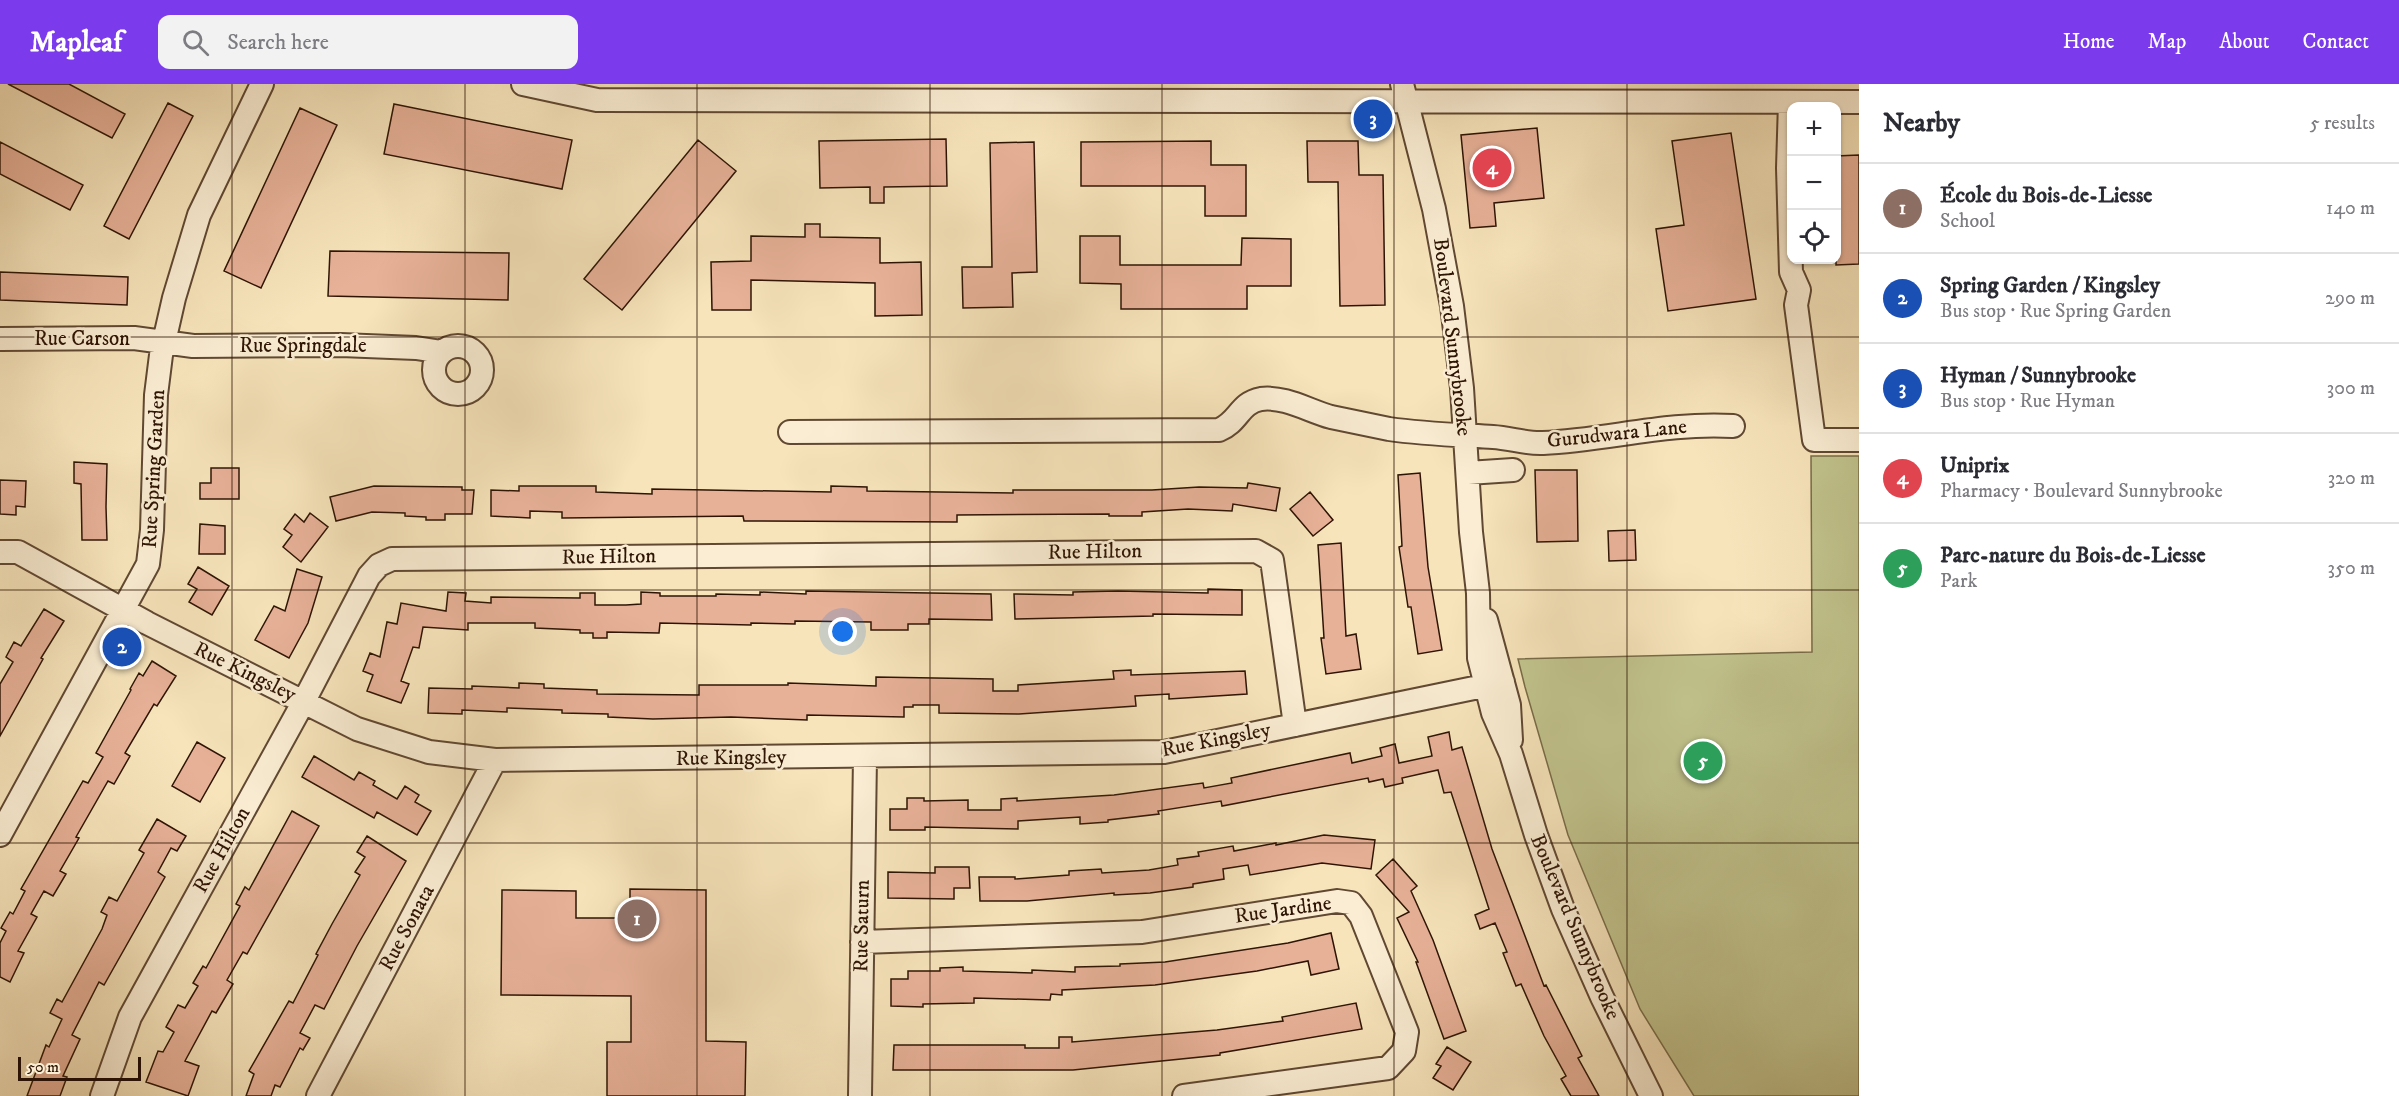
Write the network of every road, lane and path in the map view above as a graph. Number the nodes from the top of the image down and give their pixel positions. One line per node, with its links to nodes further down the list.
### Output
1 (262, 84): 8 (street, Rue Spring Garden)
2 (523, 84): 3 (street)
3 (1404, 93): 5 (street); 12 (street, Boulevard Sunnybrooke)
4 (1851, 96): 5 (street)
5 (1790, 102)
6 (1788, 156): 13 (street)
7 (0, 339): 8 (street, Rue Carson)
8 (164, 342): 9 (street, Rue Springdale); 17 (street, Rue Spring Garden)
9 (442, 352)
10 (1733, 426): 12 (street, Gurudwara Lane)
11 (790, 432): 12 (street, Gurudwara Lane)
12 (1466, 435): 15 (street, Boulevard Sunnybrooke)
13 (1859, 440)
14 (1513, 470): 15 (street)
15 (1467, 473): 18 (street, Boulevard Sunnybrooke)
16 (0, 552): 17 (street, Rue Kingsley)
17 (123, 610): 19 (street, Rue Kingsley); 23 (street, Rue Spring Garden)
18 (1495, 684): 20 (street, Rue Kingsley); 29 (street, Boulevard Sunnybrooke)
19 (304, 701): 20 (street, Rue Hilton); 22 (street, Rue Kingsley); 25 (street, Rue Hilton)
20 (1295, 725): 21 (street, Rue Kingsley)
21 (865, 756): 22 (street, Rue Kingsley); 24 (street, Rue Saturn)
22 (495, 760): 26 (street, Rue Sonata)
23 (0, 835)
24 (862, 942): 27 (street, Rue Saturn); 28 (street, Rue Jardine)
25 (102, 1096)
26 (318, 1096)
27 (860, 1096)
28 (1184, 1096)
29 (1651, 1096)

